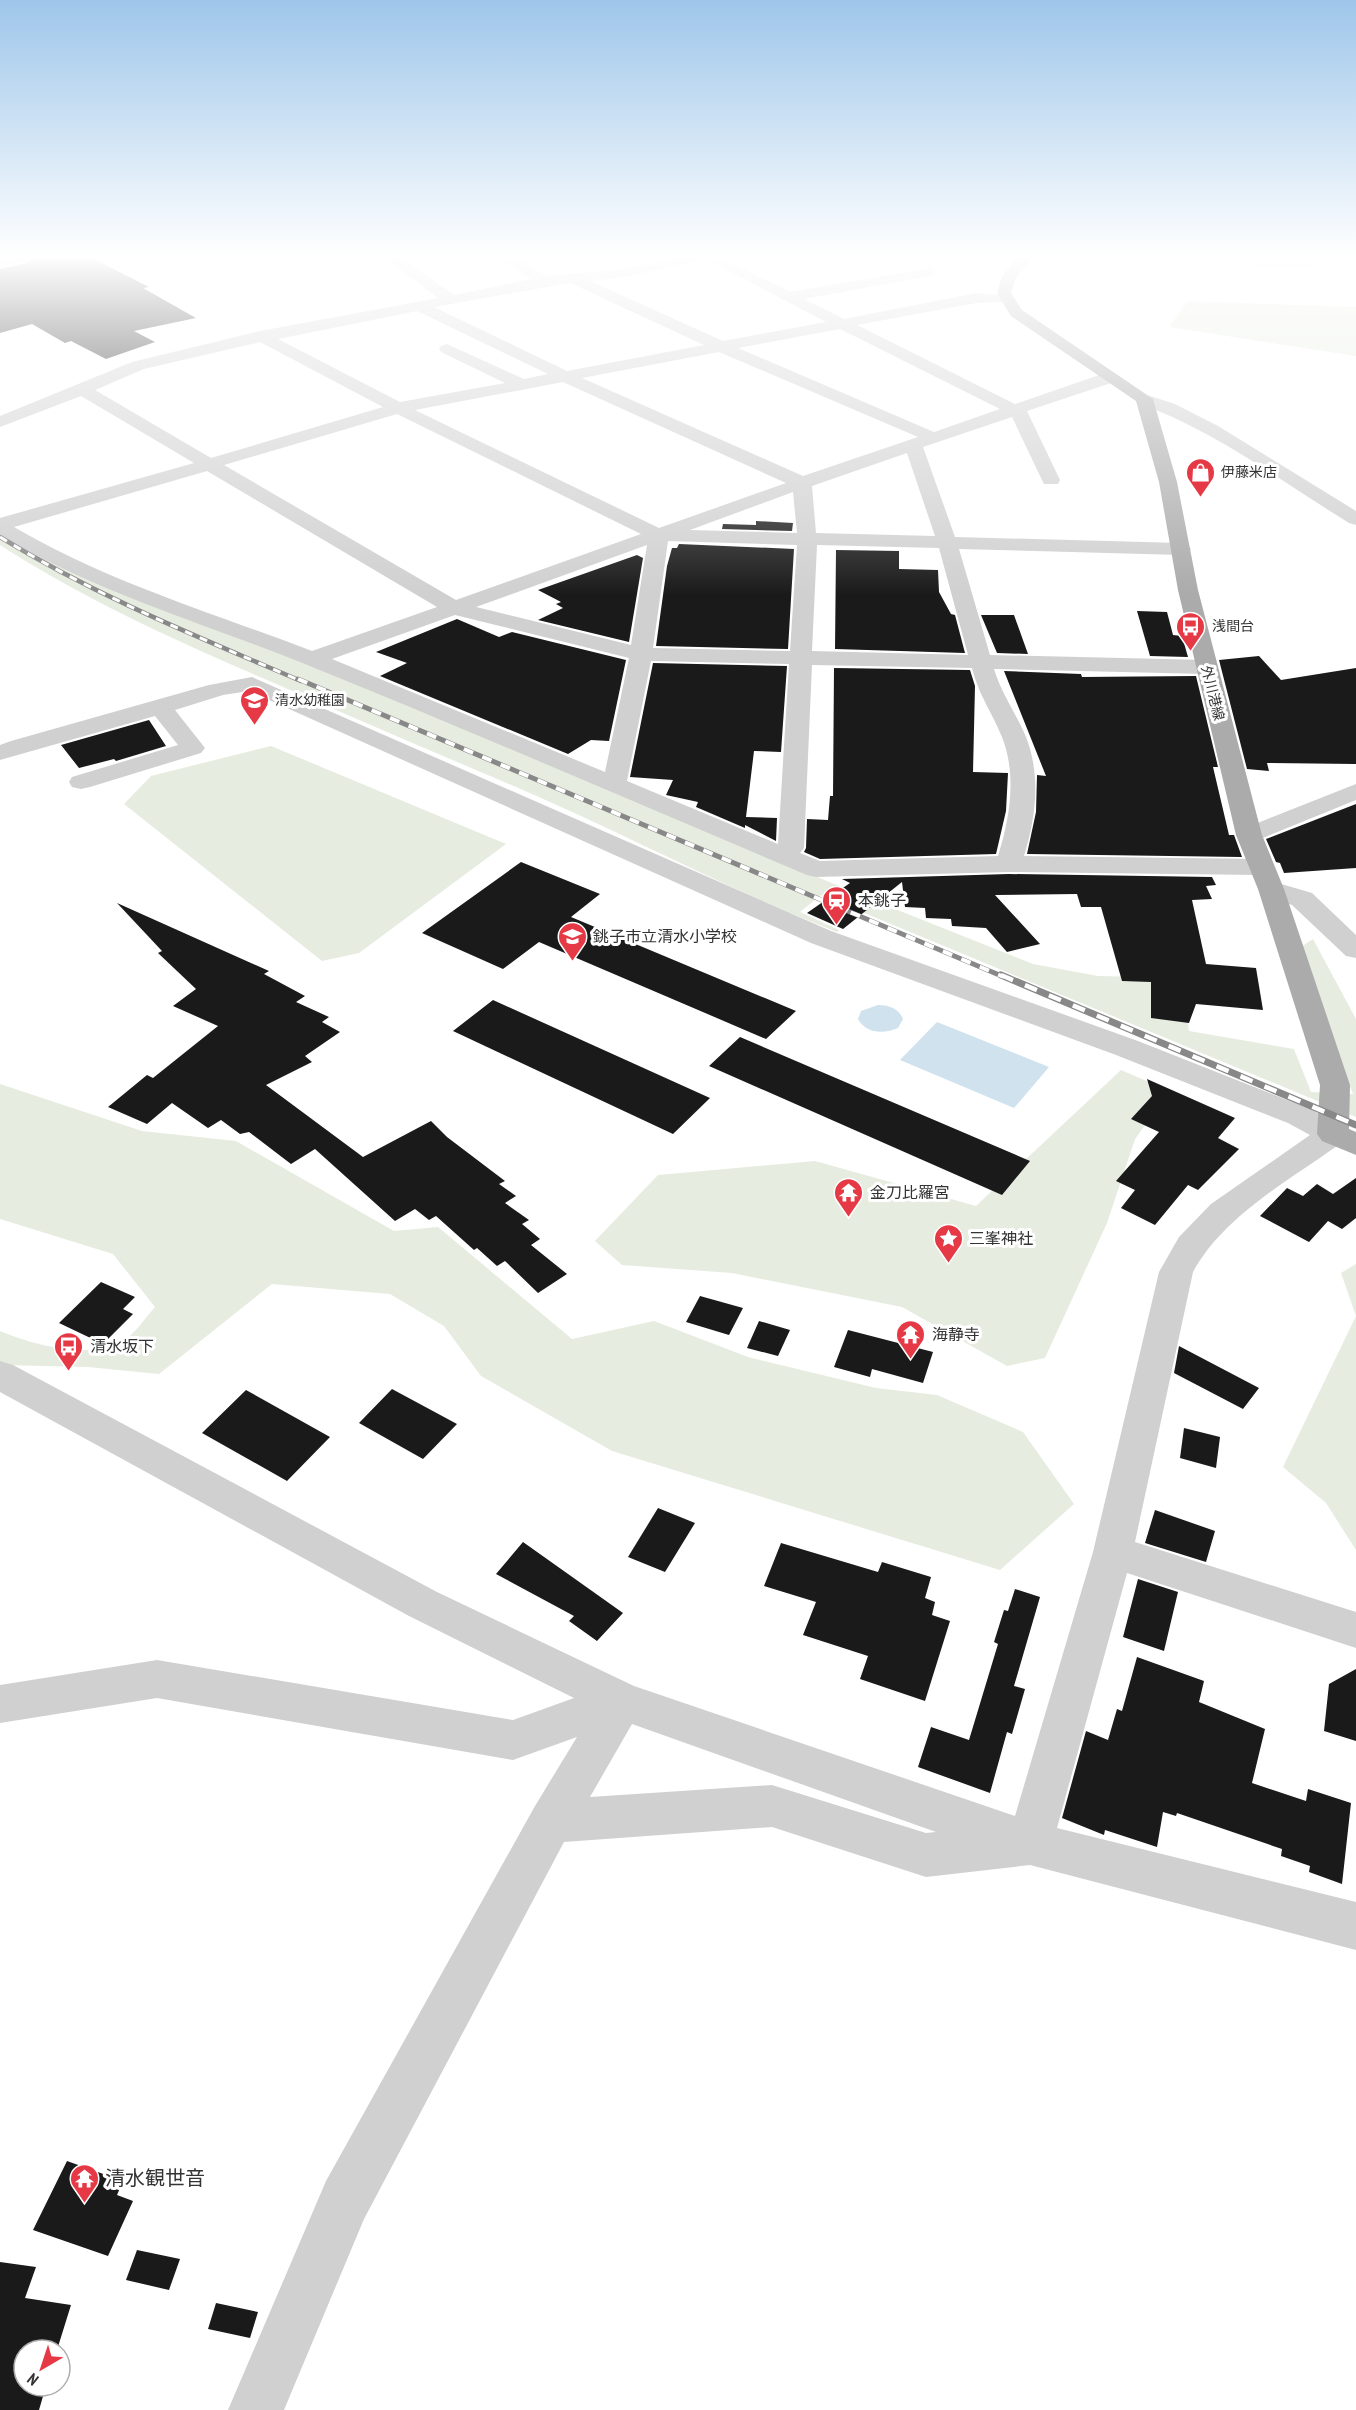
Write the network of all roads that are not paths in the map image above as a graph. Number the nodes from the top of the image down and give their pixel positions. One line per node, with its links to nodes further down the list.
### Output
1 (125, 370): 12 (street)
2 (326, 370): 14 (street)
3 (492, 370): 11 (street)
4 (553, 370): 9 (street)
5 (587, 370): 9 (street)
6 (773, 370): 17 (street)
7 (936, 370): 15 (street)
8 (1102, 370): 10 (main road)
9 (562, 375): 11 (street); 20 (street)
10 (1111, 376): 13 (main road); 15 (street)
11 (519, 383): 14 (street)
12 (81, 389): 16 (street); 18 (street)
13 (1144, 399): 21 (street); 26 (main road, 外川港線)
14 (398, 408): 18 (street); 23 (street)
15 (1014, 410): 17 (street); 19 (street)
16 (0, 422)
17 (924, 442): 20 (street); 25 (street)
18 (212, 463): 22 (street); 27 (street)
19 (1051, 480)
20 (802, 483): 23 (street); 24 (street)
21 (1356, 519)
22 (0, 525): 30 (street)
23 (659, 535): 24 (street); 27 (street); 28 (street)
24 (807, 538): 25 (street); 29 (street)
25 (947, 543): 26 (street); 31 (street)
26 (1180, 549): 32 (main road, 外川港線)
27 (456, 609): 28 (street); 30 (street)
28 (641, 654): 29 (street); 36 (street)
29 (801, 656): 31 (street); 39 (street)
30 (312, 659): 36 (street)
31 (983, 661): 32 (street); 40 (street)
32 (1206, 668): 38 (main road, 外川港線)
33 (161, 708): 34 (street); 35 (street); 43 (street)
34 (0, 753)
35 (81, 782)
36 (614, 786): 39 (street)
37 (1356, 792): 38 (street)
38 (1249, 835): 41 (main road, 外川港線)
39 (785, 855): 40 (street)
40 (1009, 864): 41 (street)
41 (1266, 878): 42 (street); 43 (main road, 外川港線)
42 (1356, 950)
43 (1345, 1139): 45 (street)
44 (0, 1375): 47 (street)
45 (1113, 1552): 46 (street); 50 (street)
46 (1356, 1630)
47 (622, 1701): 48 (street); 49 (street); 50 (street)
48 (0, 1704)
49 (551, 1821): 50 (street); 52 (street)
50 (1030, 1843): 51 (street)
51 (1356, 1926)
52 (256, 2410)

